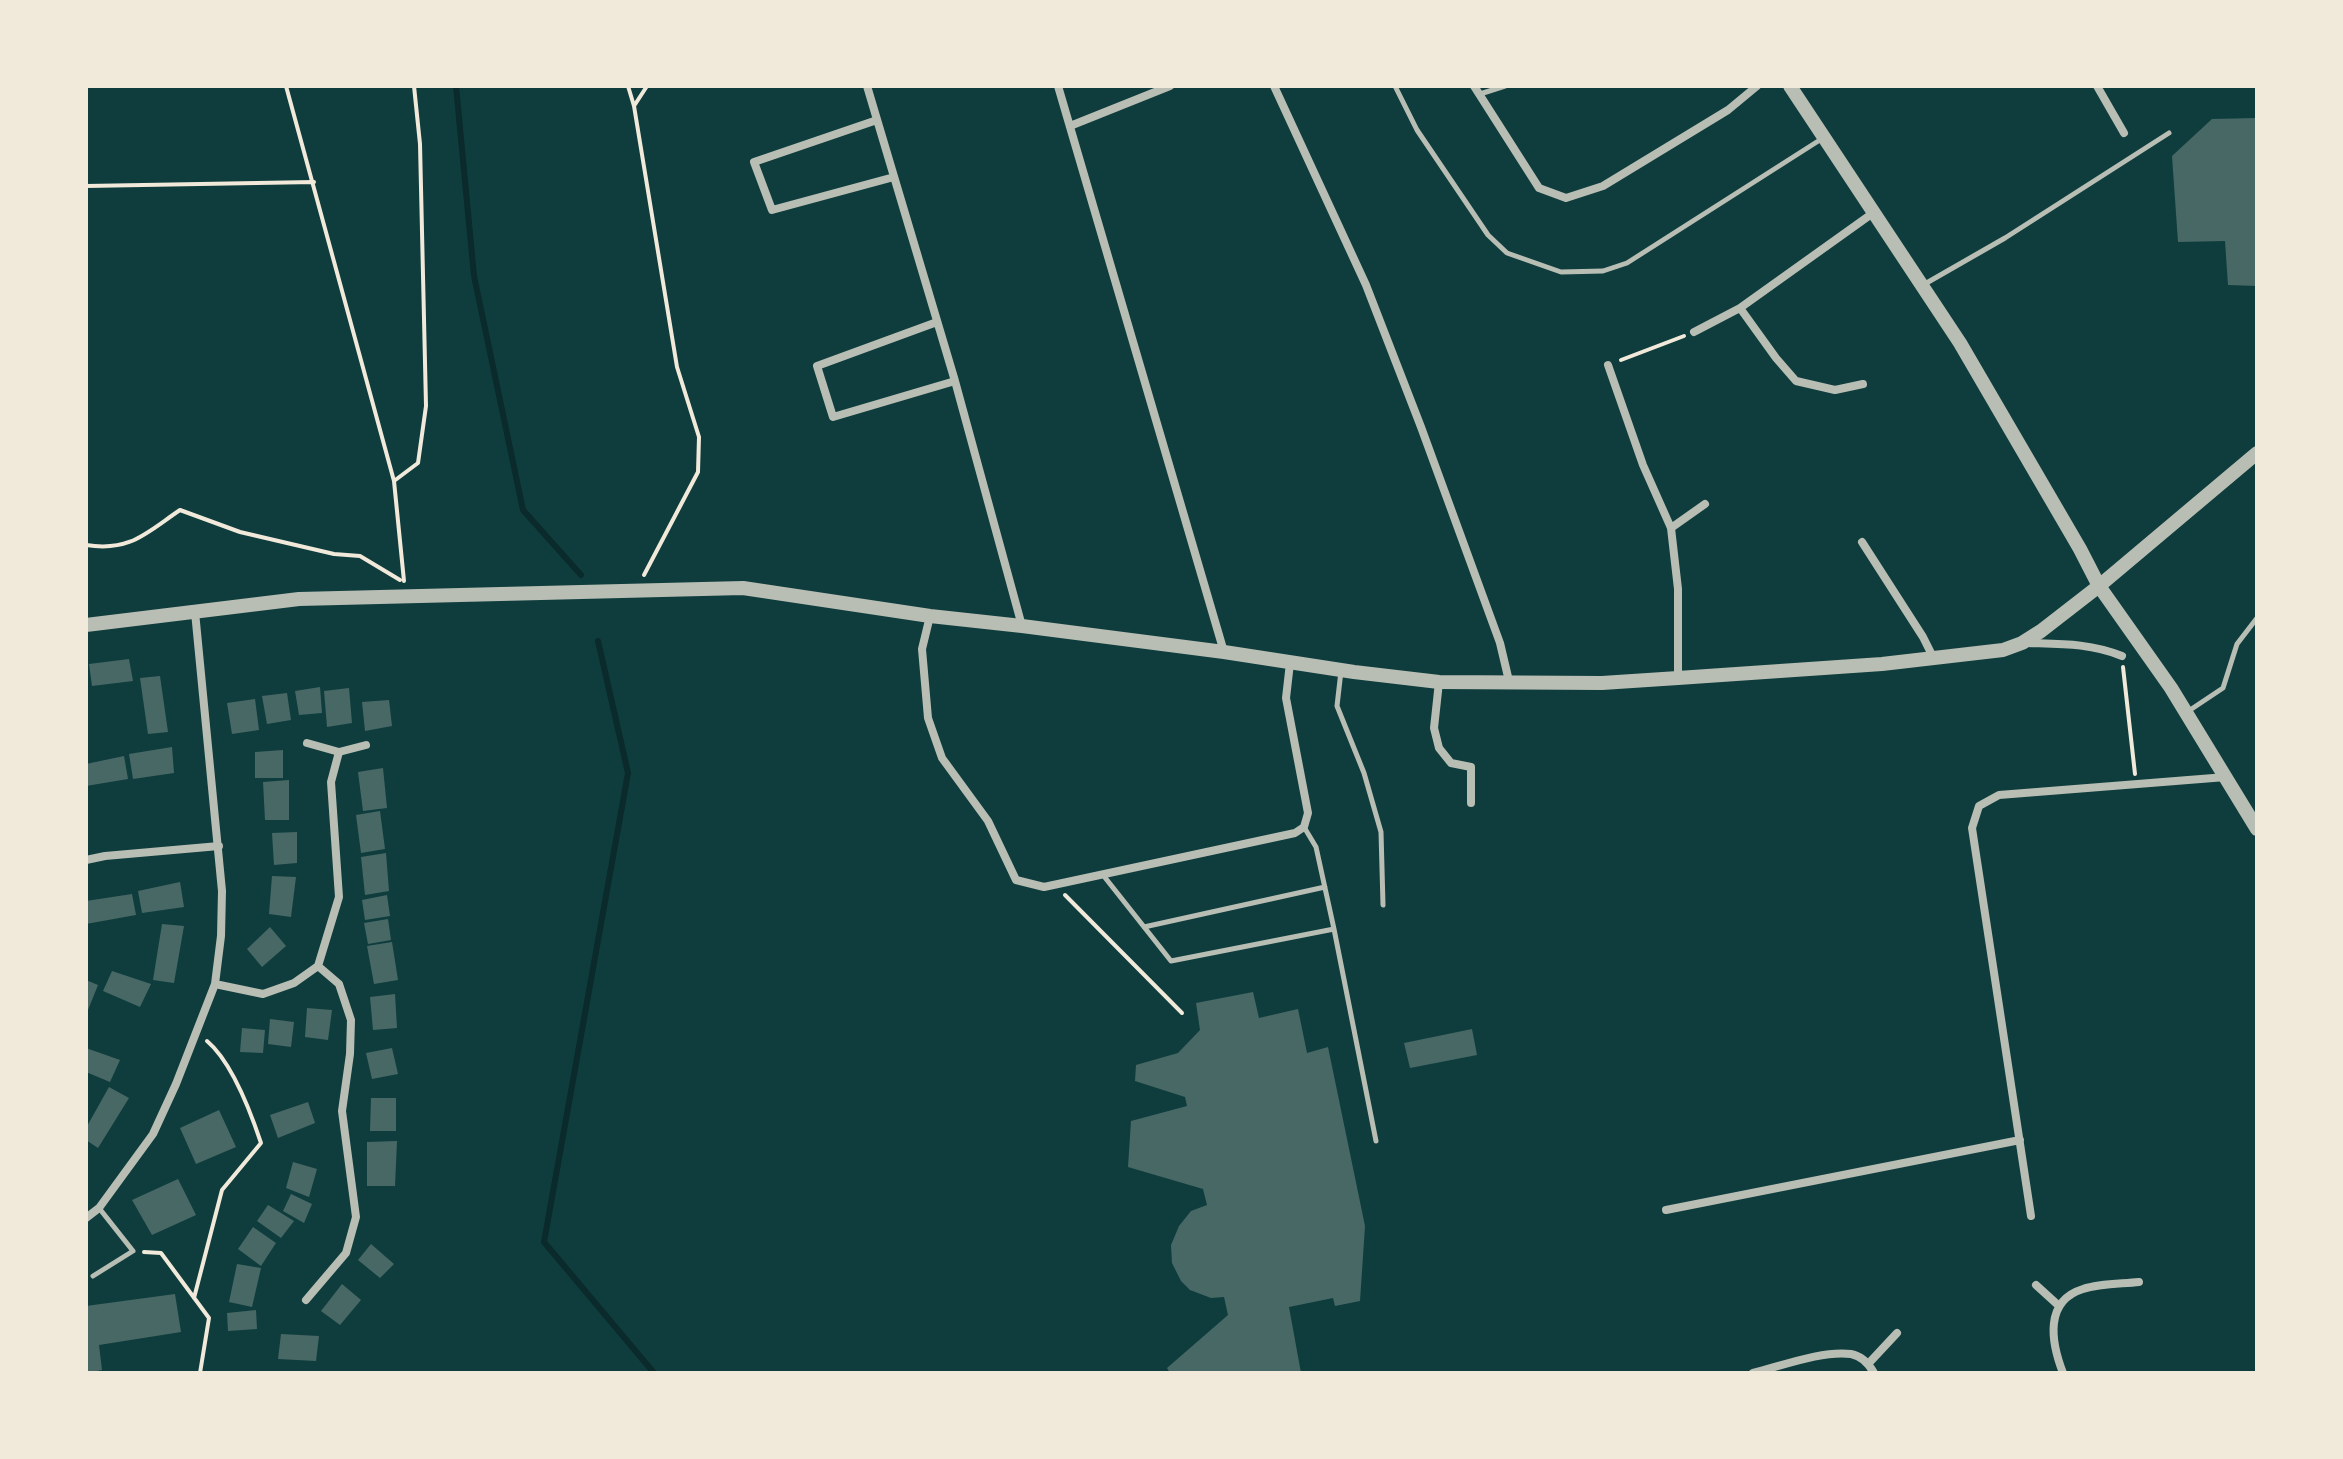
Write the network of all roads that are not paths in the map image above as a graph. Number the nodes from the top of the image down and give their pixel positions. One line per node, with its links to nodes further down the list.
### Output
1 (867, 86): 11 (street)
2 (1058, 86): 12 (street)
3 (1170, 86): 12 (street)
4 (1274, 86): 42 (street)
5 (1395, 86): 15 (lane)
6 (1505, 86): 10 (lane)
7 (1757, 86): 10 (street)
8 (1790, 86): 15 (street)
9 (2097, 86): 13 (street)
10 (1476, 90)
11 (877, 120): 16 (street); 16 (street)
12 (1070, 126): 36 (street)
13 (2124, 133)
14 (2169, 133): 18 (lane)
15 (1824, 138): 17 (street)
16 (894, 177): 20 (street)
17 (1873, 213): 18 (street); 19 (street)
18 (1922, 285): 29 (street)
19 (1740, 308): 21 (street); 24 (street)
20 (937, 322): 23 (street); 23 (street)
21 (1694, 332)
22 (1608, 365): 27 (street)
23 (955, 381): 34 (street)
24 (1863, 384)
25 (2257, 453): 29 (street)
26 (1705, 504): 27 (street)
27 (1671, 528): 41 (street)
28 (1862, 542): 38 (street)
29 (2099, 586): 35 (street); 44 (street)
30 (195, 612): 31 (street); 33 (street); 52 (street)
31 (930, 616): 34 (street); 54 (street)
32 (2257, 618): 44 (lane)
33 (86, 625)
34 (1022, 626): 36 (street)
35 (2022, 643): 37 (street); 38 (street)
36 (1224, 652): 39 (street)
37 (2122, 656)
38 (1933, 657): 41 (street)
39 (1290, 663): 40 (street); 50 (street)
40 (1341, 670): 43 (street); 56 (lane)
41 (1678, 678): 42 (street)
42 (1509, 681): 43 (street)
43 (1439, 682): 49 (street)
44 (2186, 713): 48 (street)
45 (307, 743): 47 (street)
46 (366, 745): 47 (street)
47 (339, 752): 59 (street)
48 (2226, 777): 51 (street); 61 (street)
49 (1471, 803)
50 (1304, 827): 54 (street); 55 (lane)
51 (2257, 829)
52 (219, 846): 53 (street); 60 (street)
53 (86, 860)
54 (1103, 875): 57 (lane)
55 (1325, 887): 57 (lane); 58 (lane)
56 (1383, 905)
57 (1144, 927): 58 (lane)
58 (1334, 929): 62 (lane)
59 (318, 966): 60 (street); 70 (street)
60 (215, 984): 63 (street)
61 (2020, 1140): 64 (street); 65 (street)
62 (1376, 1141)
63 (99, 1208): 66 (street); 67 (lane)
64 (1666, 1210)
65 (2031, 1216)
66 (86, 1218)
67 (93, 1276)
68 (2139, 1282): 71 (street)
69 (2036, 1285): 71 (street)
70 (306, 1300)
71 (2058, 1305): 76 (street)
72 (1897, 1333): 73 (street)
73 (1869, 1363): 74 (street); 75 (street)
74 (1753, 1373)
75 (1874, 1373)
76 (2063, 1373)

